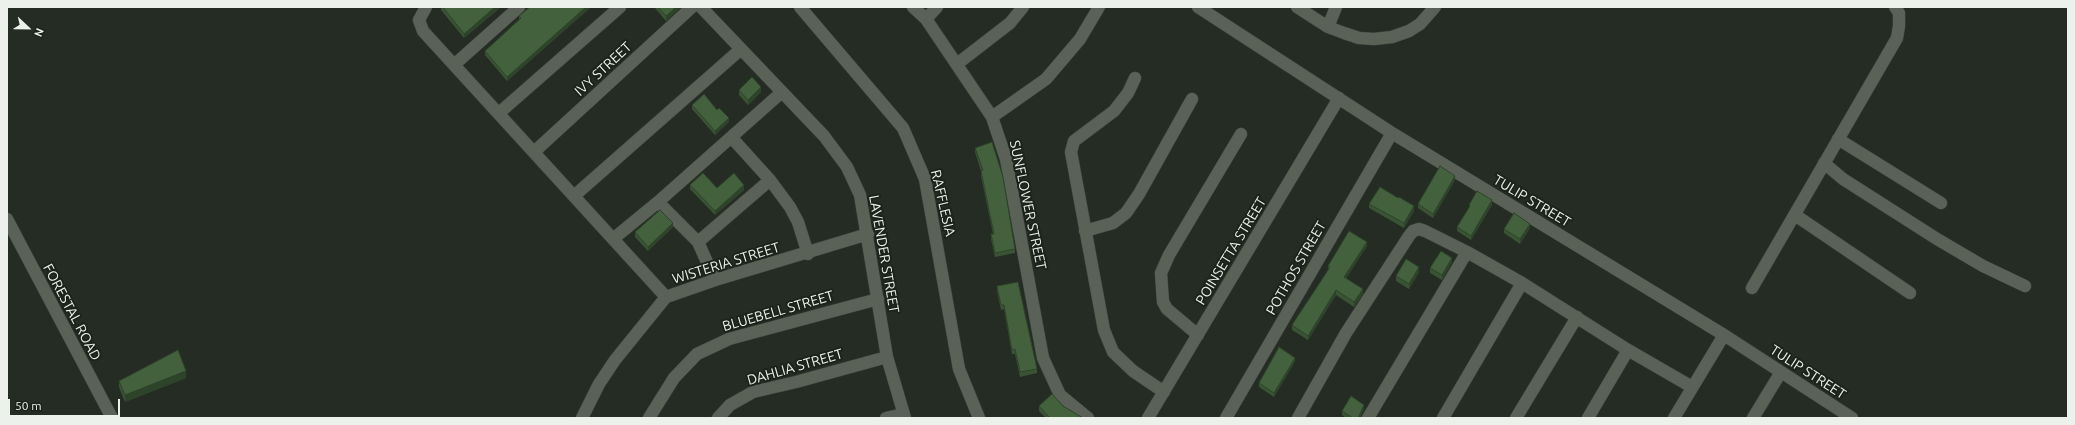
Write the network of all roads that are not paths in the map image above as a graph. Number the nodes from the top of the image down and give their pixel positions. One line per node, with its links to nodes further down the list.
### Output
1 (426, 7): 20 (street)
2 (519, 7): 20 (street)
3 (620, 7): 25 (street)
4 (692, 7): 31 (street, IVY STREET)
5 (701, 7): 18 (street, LAVENDER STREET)
6 (800, 7): 66 (street, RAFFLESIA)
7 (913, 7): 16 (street, SUNFLOWER STREET)
8 (937, 7): 16 (street)
9 (1023, 7): 19 (street)
10 (1099, 7): 26 (street)
11 (1198, 7): 23 (street, TULIP STREET)
12 (1297, 7): 17 (street)
13 (1336, 7): 17 (street)
14 (1435, 7): 17 (street)
15 (1895, 7): 30 (street)
16 (926, 19): 19 (street, SUNFLOWER STREET)
17 (1328, 27)
18 (741, 49): 22 (street, LAVENDER STREET); 34 (street)
19 (957, 64): 26 (street, SUNFLOWER STREET)
20 (454, 65): 25 (street)
21 (1135, 78): 39 (street)
22 (782, 92): 29 (street); 40 (street, LAVENDER STREET)
23 (1339, 98): 27 (street, TULIP STREET); 53 (street, POINSETTA STREET)
24 (1192, 99): 39 (street)
25 (499, 113): 31 (street)
26 (992, 117): 67 (street, SUNFLOWER STREET)
27 (1392, 133): 54 (street, TULIP STREET); 69 (street, POTHOS STREET)
28 (1241, 134): 53 (street)
29 (732, 138): 33 (street); 35 (street)
30 (1838, 139): 32 (street); 36 (street)
31 (534, 152): 34 (street)
32 (1824, 163): 37 (street); 47 (street)
33 (770, 180): 42 (street); 44 (street)
34 (574, 196): 41 (street)
35 (658, 202): 41 (street); 42 (street)
36 (1941, 203)
37 (1795, 214): 48 (street); 49 (street)
38 (7, 218): 61 (street, FORESTAL ROAD)
39 (1085, 231): 59 (street)
40 (868, 234): 44 (street, WISTERIA STREET); 51 (street, LAVENDER STREET)
41 (613, 239): 50 (street)
42 (698, 242): 45 (street)
43 (1467, 252): 46 (street); 70 (street); 71 (street)
44 (808, 254): 45 (street, WISTERIA STREET)
45 (715, 280): 50 (street, WISTERIA STREET)
46 (1522, 283): 52 (street); 72 (street)
47 (2025, 286)
48 (1752, 288)
49 (1910, 293)
50 (666, 297): 62 (street, WISTERIA STREET)
51 (878, 299): 56 (street, LAVENDER STREET); 63 (street, BLUEBELL STREET)
52 (1577, 318): 55 (street); 73 (street)
53 (1198, 335): 59 (street, POINSETTA STREET)
54 (1724, 335): 57 (street, TULIP STREET); 58 (street)
55 (1628, 350): 58 (street); 74 (street)
56 (887, 357): 60 (street, LAVENDER STREET); 64 (street, DAHLIA STREET)
57 (1781, 372): 76 (street); 77 (street, TULIP STREET)
58 (1692, 387): 75 (street)
59 (1164, 392): 68 (street, POINSETTA STREET)
60 (904, 416): 65 (street)
61 (112, 418)
62 (582, 418)
63 (649, 418)
64 (718, 418)
65 (886, 418)
66 (979, 418)
67 (1088, 418)
68 (1148, 418)
69 (1226, 418)
70 (1298, 418)
71 (1368, 418)
72 (1443, 418)
73 (1516, 418)
74 (1588, 418)
75 (1674, 418)
76 (1753, 418)
77 (1852, 418)

